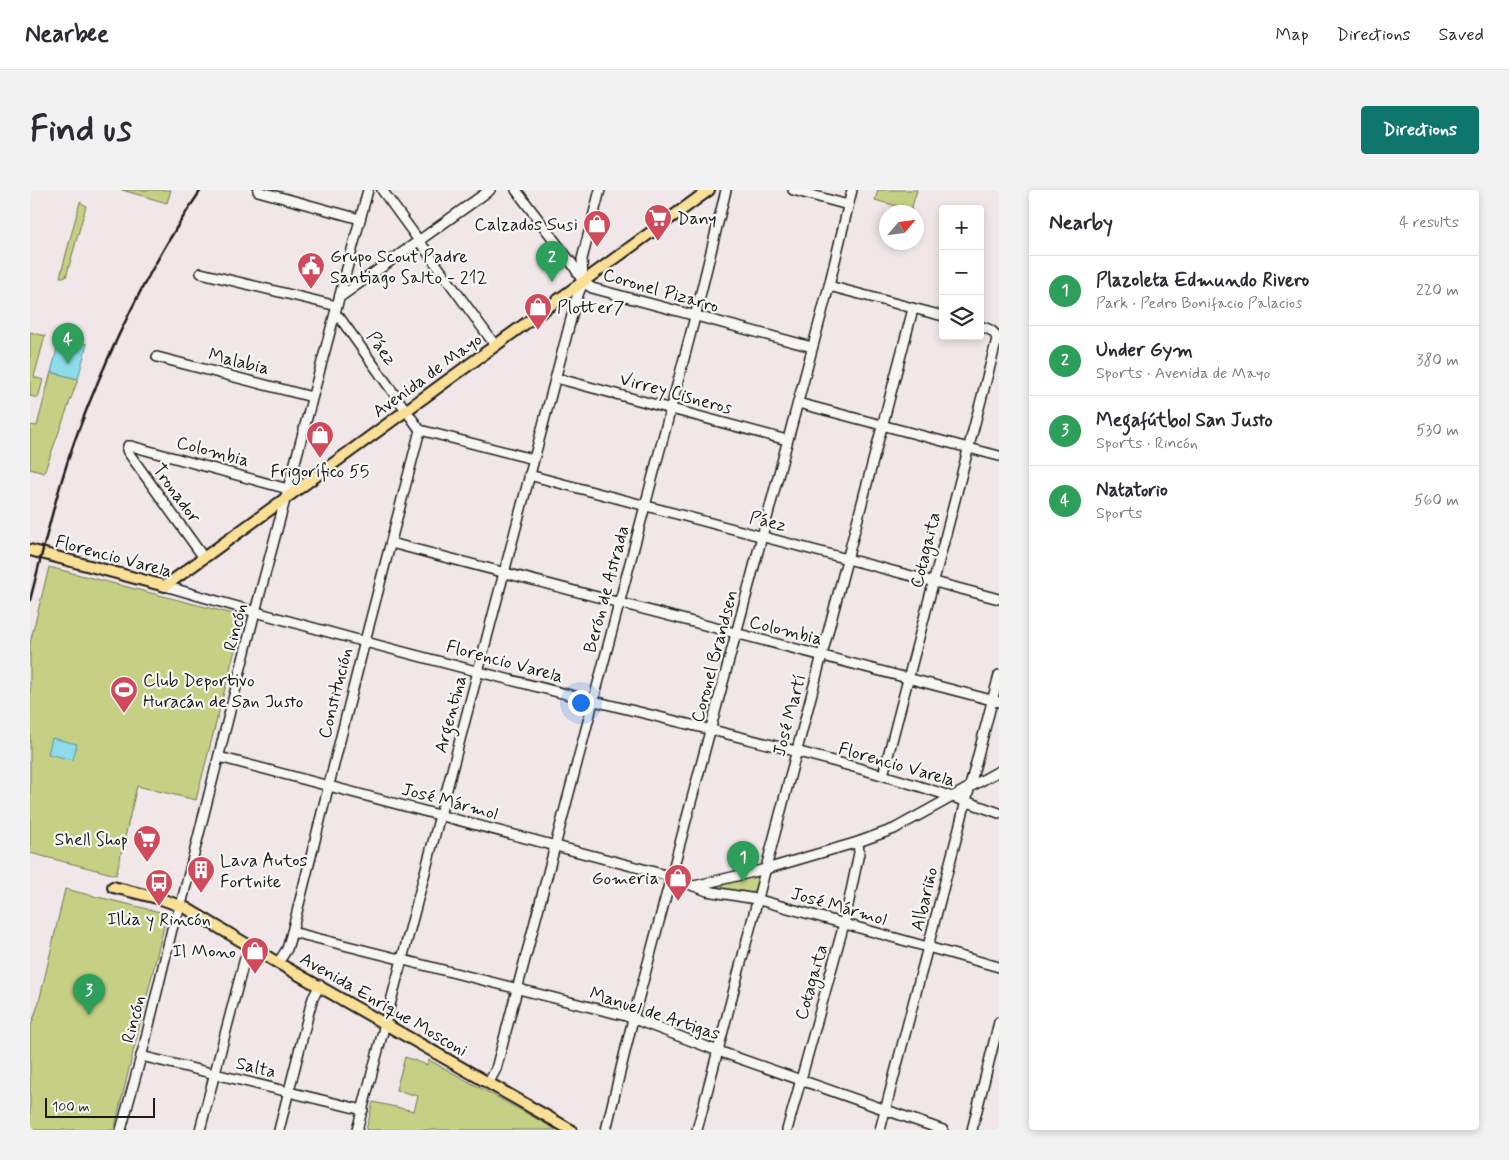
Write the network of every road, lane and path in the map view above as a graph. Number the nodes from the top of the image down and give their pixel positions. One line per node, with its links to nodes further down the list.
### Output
1 (258, 190): 12 (street)
2 (368, 190): 12 (street, Rincón)
3 (382, 190): 13 (street)
4 (490, 190): 13 (street)
5 (516, 190): 15 (street, Coronel Pizarro)
6 (600, 190): 15 (street, Argentina)
7 (709, 190): 15 (main road, Avenida de Mayo)
8 (726, 190): 20 (street, Berón de Astrada)
9 (793, 190): 11 (street)
10 (852, 190): 11 (street, Coronel Brandsen)
11 (848, 205): 16 (street, Coronel Brandsen)
12 (360, 219): 17 (street, Rincón)
13 (419, 242): 17 (street); 22 (street)
14 (201, 273): 17 (street)
15 (582, 282): 20 (street, Coronel Pizarro); 22 (main road, Avenida de Mayo); 25 (street, Argentina)
16 (829, 286): 18 (street); 23 (street, Coronel Brandsen)
17 (338, 306): 26 (street, Rincón); 29 (street, Páez)
18 (913, 308): 19 (street); 30 (street, José Martí)
19 (939, 315)
20 (695, 317): 23 (street, Coronel Pizarro); 28 (street, Berón de Astrada)
21 (984, 327): 34 (street, Cotagaita)
22 (495, 345): 29 (main road, Avenida de Mayo)
23 (812, 347): 27 (street, Coronel Brandsen)
24 (157, 357): 26 (street, Malabia)
25 (556, 378): 28 (street, Virrey Cisneros); 36 (street, Argentina)
26 (312, 397): 38 (street, Rincón)
27 (798, 403): 30 (street); 32 (street, Coronel Brandsen)
28 (670, 408): 32 (street, Virrey Cisneros); 39 (street, Berón de Astrada)
29 (407, 410): 31 (street, Páez); 38 (main road, Avenida de Mayo)
30 (882, 425): 34 (street); 44 (street, José Martí)
31 (420, 430): 36 (street); 41 (street, Constitución)
32 (788, 440): 40 (street, Coronel Brandsen)
33 (128, 446): 38 (street, Colombia); 43 (street, Tronador)
34 (968, 448): 35 (street); 46 (street, Cotagaita)
35 (999, 456)
36 (533, 459): 37 (street, Argentina)
37 (530, 475): 39 (street, Páez); 45 (street, Argentina)
38 (287, 494): 43 (main road, Avenida de Mayo); 50 (street, Rincón)
39 (645, 506): 40 (street, Páez); 49 (street, Berón de Astrada)
40 (762, 536): 44 (street, Páez); 51 (street, Coronel Brandsen)
41 (391, 543): 45 (street, Colombia); 52 (street, Constitución)
42 (30, 550): 47 (main road, Florencio Varela)
43 (204, 558): 47 (main road, Avenida de Mayo)
44 (847, 558): 46 (street, Páez); 53 (street, José Martí)
45 (504, 573): 49 (street, Colombia); 54 (street, Argentina)
46 (934, 582): 48 (street, Páez); 56 (street, Cotagaita)
47 (165, 586): 50 (street, Florencio Varela)
48 (999, 599)
49 (618, 604): 51 (street, Colombia); 57 (street, Berón de Astrada)
50 (255, 612): 52 (street, Florencio Varela); 61 (street, Rincón)
51 (736, 634): 53 (street, Colombia); 59 (street, Coronel Brandsen)
52 (365, 641): 54 (street, Florencio Varela); 64 (street, Constitución)
53 (821, 655): 56 (street, Colombia); 60 (street, José Martí)
54 (479, 670): 57 (street, Florencio Varela); 69 (street, Argentina)
55 (999, 675): 58 (street, Albariño)
56 (908, 679): 58 (street, Colombia); 63 (street, Cotagaita)
57 (594, 701): 59 (street, Florencio Varela); 71 (street, Berón de Astrada)
58 (996, 701): 65 (street, Albariño)
59 (711, 730): 60 (street, Florencio Varela); 73 (street, Coronel Brandsen)
60 (796, 752): 63 (street, Florencio Varela); 72 (street, José Martí)
61 (219, 757): 64 (street, José Mármol); 77 (street, Rincón)
62 (999, 771): 65 (street)
63 (883, 776): 66 (street, Florencio Varela)
64 (328, 786): 69 (street, José Mármol); 79 (street, Constitución)
65 (969, 788): 66 (street); 67 (street, Albariño)
66 (953, 797): 67 (street, Florencio Varela); 70 (street)
67 (966, 801): 68 (street, Florencio Varela); 81 (street, Albariño)
68 (999, 813)
69 (440, 815): 71 (street, José Mármol); 82 (street, Argentina)
70 (858, 842): 72 (street); 78 (street, Cotagaita)
71 (555, 845): 73 (street, José Mármol); 86 (street, Berón de Astrada)
72 (766, 869): 74 (street); 76 (street, José Martí)
73 (671, 879): 74 (street, José Mármol); 87 (street, Coronel Brandsen)
74 (691, 886): 76 (street, José Mármol)
75 (113, 887): 77 (main road, Avenida Enrique Mosconi)
76 (756, 899): 78 (street, José Mármol); 90 (street, José Martí)
77 (180, 905): 80 (main road, Avenida Enrique Mosconi); 91 (street, Rincón)
78 (844, 924): 81 (street, José Mármol); 93 (street, Cotagaita)
79 (292, 932): 82 (street, Manuel de Artigas); 83 (street, Constitución)
80 (251, 947): 83 (main road, Avenida Enrique Mosconi); 92 (street)
81 (929, 948): 84 (street, José Mármol); 97 (street, Albariño)
82 (401, 960): 86 (street, Manuel de Artigas); 89 (street, Argentina)
83 (278, 963): 85 (main road, Avenida Enrique Mosconi)
84 (999, 967)
85 (320, 985): 89 (main road, Avenida Enrique Mosconi); 95 (street)
86 (516, 989): 87 (street, Manuel de Artigas); 94 (street, Berón de Astrada)
87 (633, 1019): 90 (street, Manuel de Artigas); 103 (street, Coronel Brandsen)
88 (999, 1022): 108 (street)
89 (385, 1023): 94 (main road, Avenida Enrique Mosconi); 96 (street, Argentina)
90 (718, 1051): 93 (street, Manuel de Artigas); 104 (street, José Martí)
91 (141, 1056): 92 (street, Salta); 98 (street, Rincón)
92 (214, 1073): 95 (street, Salta); 99 (street)
93 (800, 1080): 97 (street, Manuel de Artigas); 105 (street, Cotagaita)
94 (489, 1082): 102 (main road, Avenida Enrique Mosconi)
95 (289, 1091): 96 (street, Salta); 100 (street)
96 (363, 1110): 101 (street, Argentina)
97 (885, 1110): 106 (street, Albariño); 107 (street, Manuel de Artigas)
98 (121, 1130)
99 (200, 1130)
100 (279, 1130)
101 (358, 1130)
102 (571, 1130)
103 (606, 1130)
104 (697, 1130)
105 (787, 1130)
106 (880, 1130)
107 (943, 1130)
108 (972, 1130)

